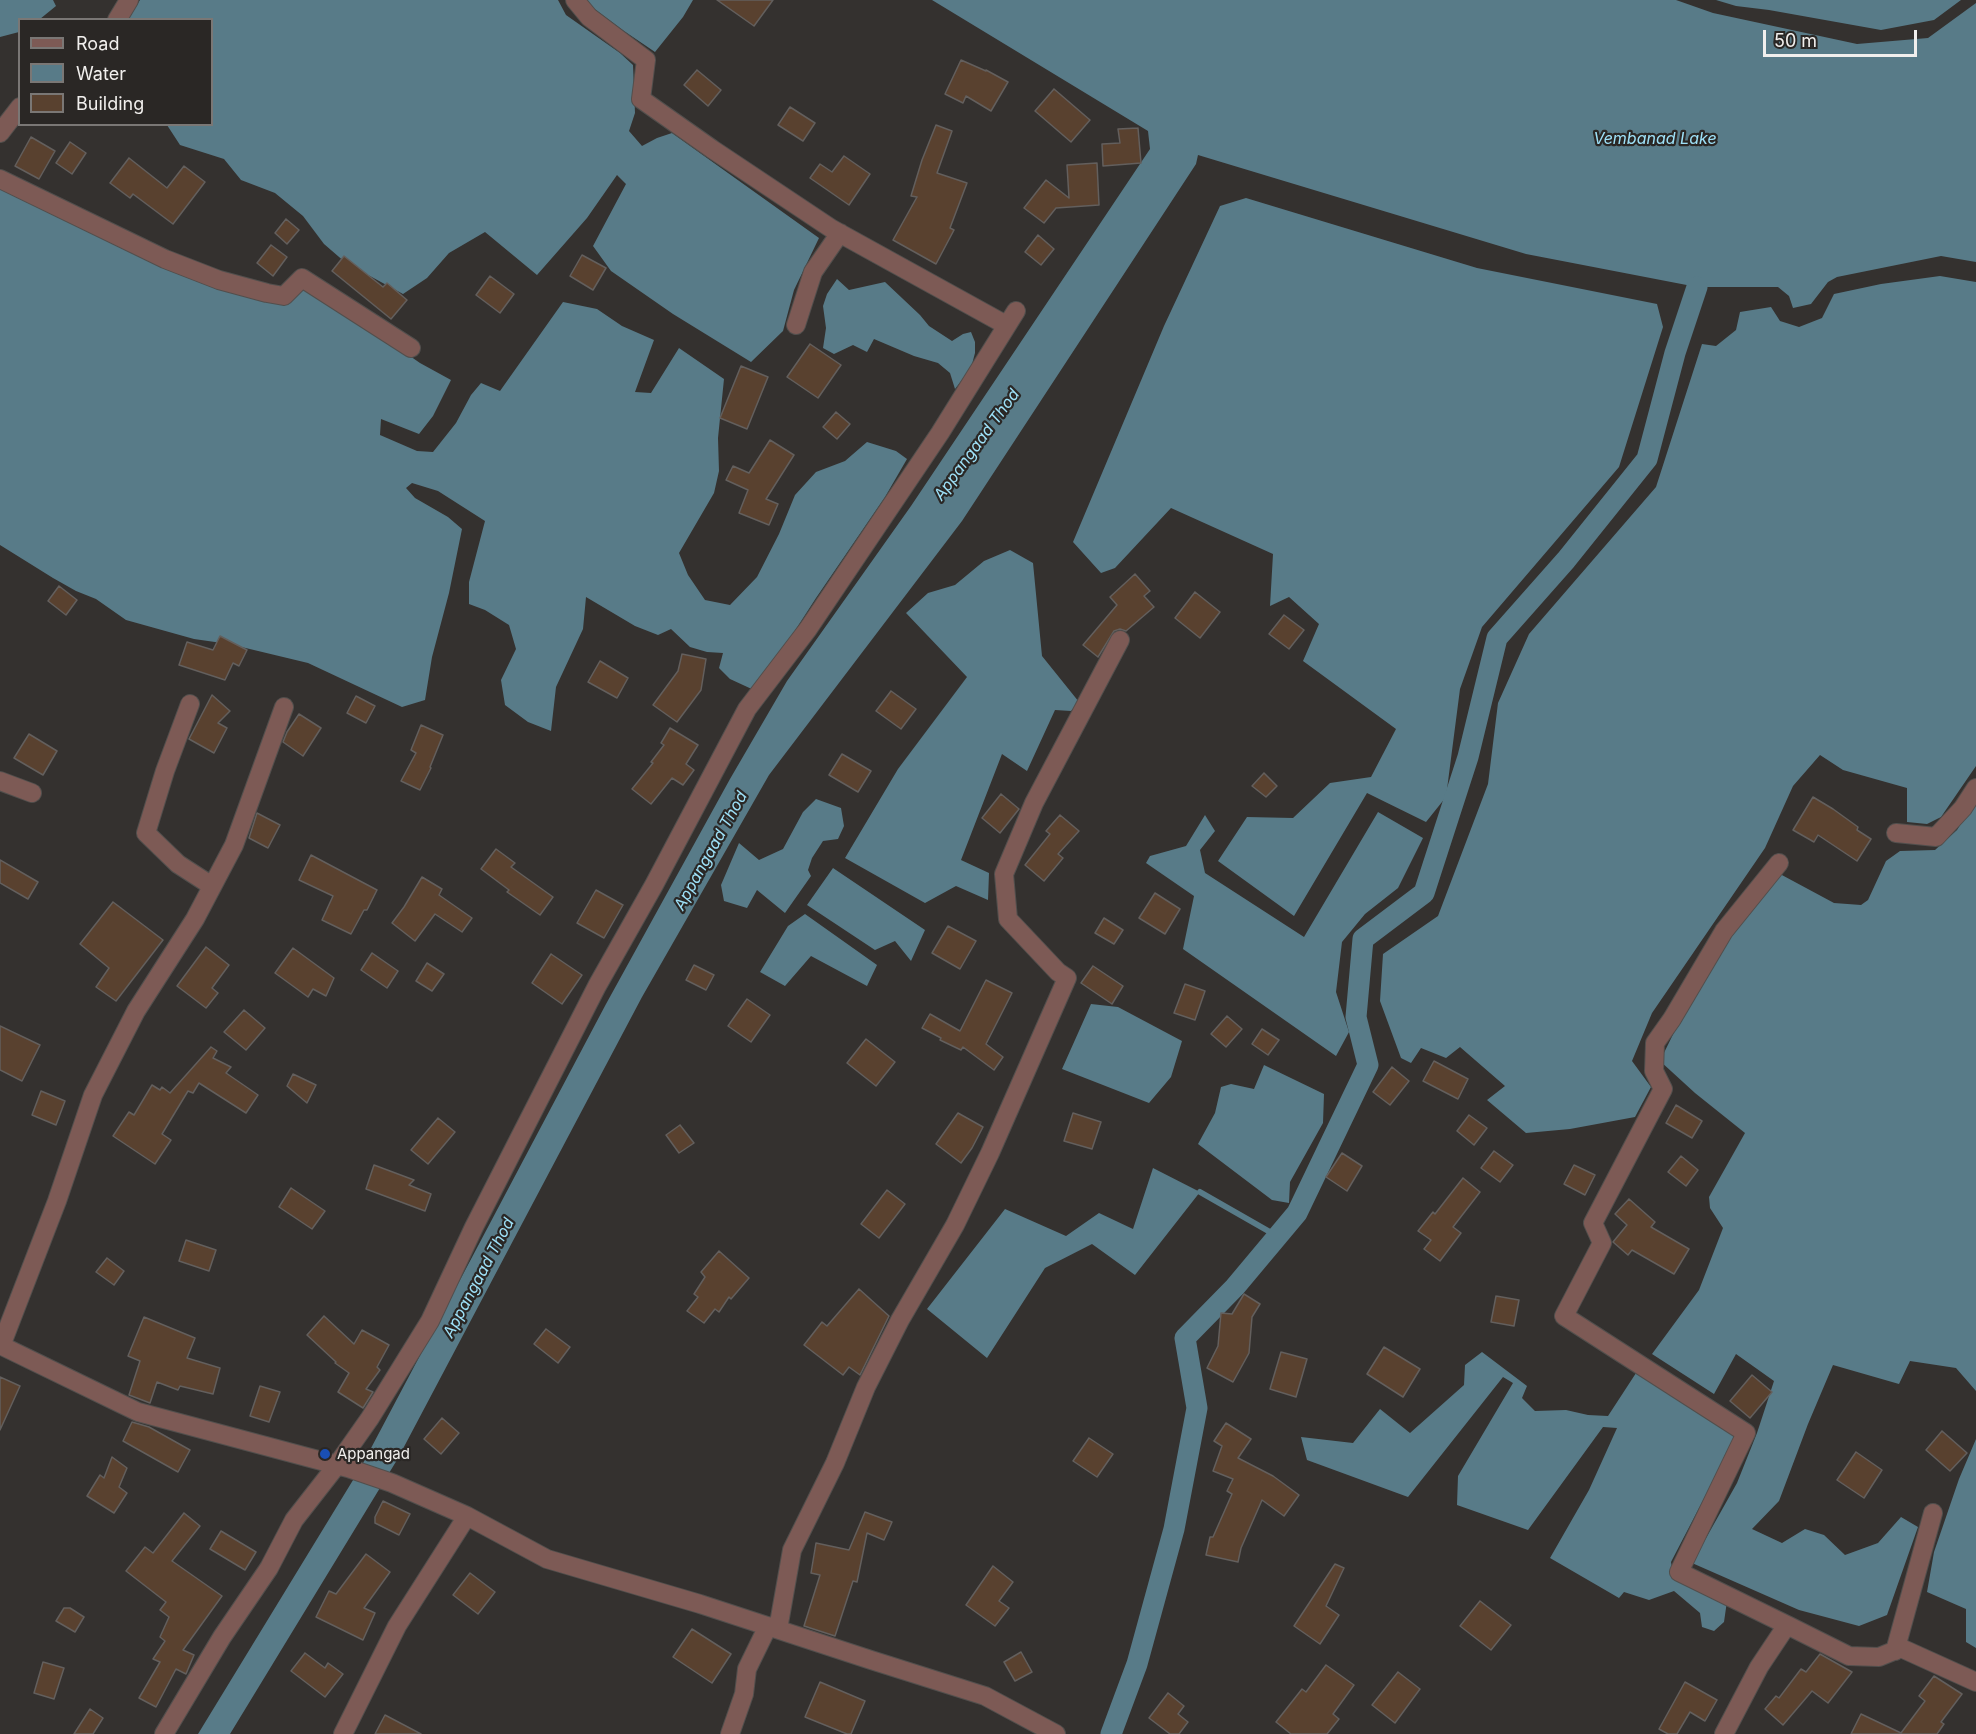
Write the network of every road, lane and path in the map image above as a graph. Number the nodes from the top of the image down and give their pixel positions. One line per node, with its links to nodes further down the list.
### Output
1 (129, 0): 3 (street)
2 (575, 0): 7 (street)
3 (118, 18)
4 (18, 110): 5 (street)
5 (0, 133)
6 (0, 179): 9 (street)
7 (840, 233): 8 (street); 20 (street)
8 (796, 325)
9 (411, 348)
10 (1120, 640): 24 (street)
11 (190, 704): 18 (street)
12 (284, 707): 18 (street)
13 (0, 781): 15 (street)
14 (1976, 788): 16 (street)
15 (32, 793)
16 (1896, 833)
17 (1779, 863): 23 (street)
18 (212, 886): 19 (street)
19 (1, 1346): 20 (street)
20 (342, 1466): 22 (street); 27 (street)
21 (1933, 1513): 25 (street)
22 (467, 1516): 24 (street); 28 (street)
23 (1787, 1625): 25 (street); 31 (street)
24 (773, 1628): 29 (street); 30 (street)
25 (1894, 1651): 26 (street)
26 (1976, 1682)
27 (164, 1734)
28 (343, 1734)
29 (730, 1734)
30 (1056, 1734)
31 (1724, 1734)

